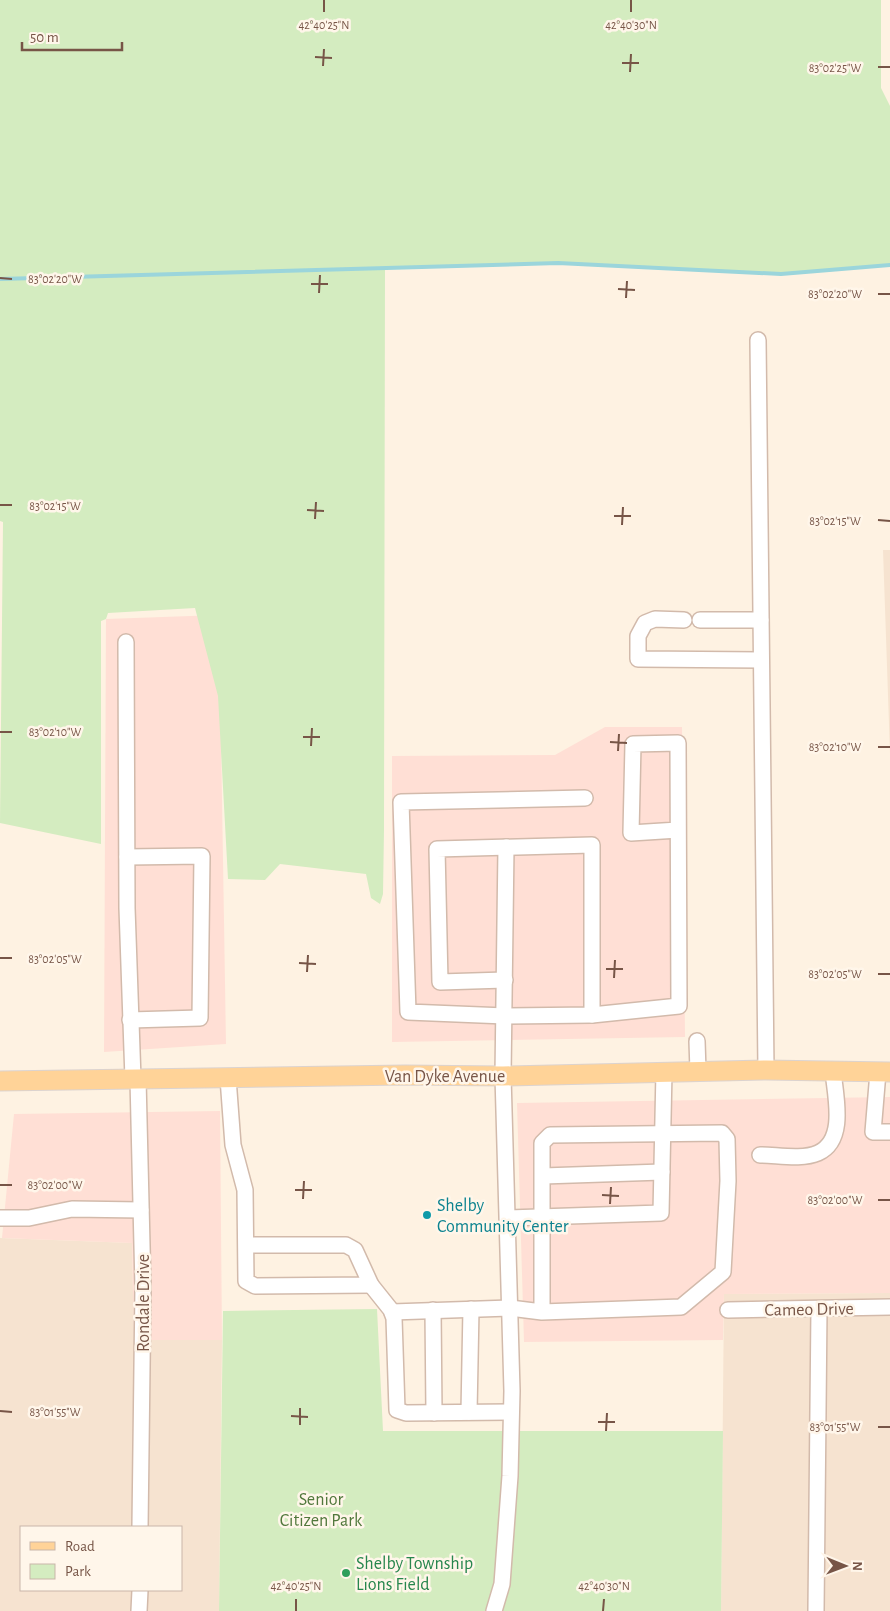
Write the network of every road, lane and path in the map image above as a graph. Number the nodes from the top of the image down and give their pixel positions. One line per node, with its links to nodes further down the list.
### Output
1 (758, 340): 4 (street)
2 (684, 620): 6 (street)
3 (700, 620): 4 (street)
4 (761, 620): 6 (street)
5 (126, 642): 10 (street, Rondale Drive)
6 (761, 660): 16 (street)
7 (585, 798): 13 (street)
8 (678, 830): 8 (street); 12 (street)
9 (506, 847): 11 (street); 11 (street); 12 (street)
10 (127, 857): 14 (street, Rondale Drive); 14 (street)
11 (505, 980): 13 (street)
12 (592, 1015): 13 (street)
13 (505, 1016): 21 (street)
14 (130, 1020): 23 (street, Rondale Drive)
15 (697, 1041): 18 (street)
16 (766, 1070): 18 (main road, Van Dyke Avenue); 19 (main road, Van Dyke Avenue)
17 (664, 1071): 18 (main road, Van Dyke Avenue); 21 (main road, Van Dyke Avenue); 26 (street)
18 (698, 1071)
19 (833, 1071): 20 (main road, Van Dyke Avenue); 27 (street)
20 (884, 1072): 25 (street)
21 (503, 1076): 22 (main road, Van Dyke Avenue); 33 (street)
22 (228, 1078): 23 (main road, Van Dyke Avenue); 34 (street)
23 (136, 1079): 24 (main road, Van Dyke Avenue); 30 (street, Rondale Drive)
24 (0, 1081)
25 (890, 1132)
26 (662, 1133): 28 (street); 29 (street); 43 (street)
27 (760, 1155)
28 (662, 1172): 29 (street); 31 (street)
29 (543, 1176): 31 (street)
30 (141, 1210): 32 (street); 47 (street, Rondale Drive)
31 (543, 1217): 33 (street); 43 (street)
32 (0, 1218)
33 (508, 1218): 37 (street)
34 (246, 1245): 35 (street); 35 (street)
35 (371, 1285): 42 (street)
36 (890, 1307): 39 (street, Cameo Drive)
37 (510, 1308): 38 (street); 43 (street); 45 (street)
38 (471, 1309): 40 (street); 44 (street)
39 (819, 1309): 41 (street, Cameo Drive); 51 (street)
40 (433, 1310): 42 (street); 46 (street)
41 (728, 1310)
42 (392, 1312): 46 (street)
43 (542, 1312)
44 (469, 1412): 45 (street); 46 (street)
45 (511, 1412): 50 (street)
46 (434, 1413)
47 (140, 1526)
48 (140, 1591): 49 (street)
49 (139, 1611)
50 (494, 1611)
51 (816, 1611)

